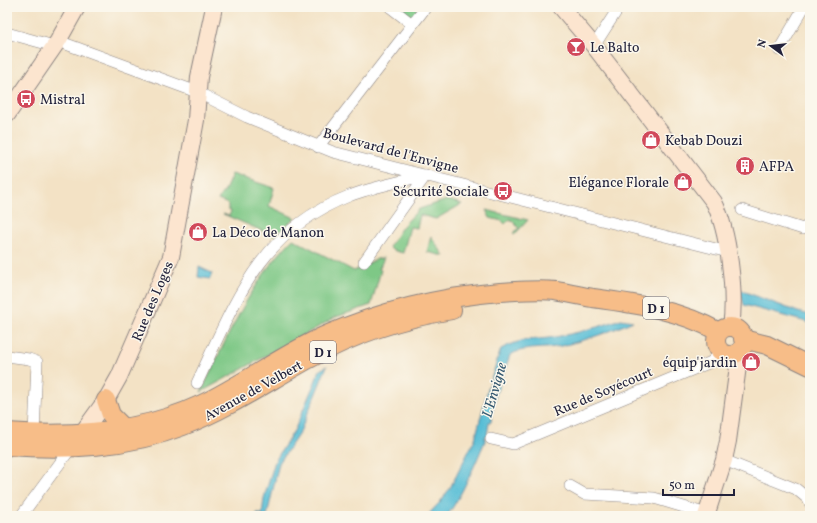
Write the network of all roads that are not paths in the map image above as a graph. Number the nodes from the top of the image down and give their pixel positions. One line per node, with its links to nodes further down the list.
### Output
1 (77, 7): 10 (street)
2 (214, 7): 13 (street, Rue des Loges)
3 (390, 7): 8 (street)
4 (426, 7): 8 (street)
5 (561, 7): 11 (street)
6 (619, 7): 11 (street)
7 (804, 7): 12 (street)
8 (412, 24): 15 (street)
9 (7, 33): 10 (street, Boulevard de l'Envigne)
10 (56, 44): 13 (street, Boulevard de l'Envigne); 14 (street)
11 (594, 46): 19 (street)
12 (779, 50)
13 (197, 92): 15 (street, Boulevard de l'Envigne); 26 (street, Rue des Loges)
14 (7, 115)
15 (318, 147): 16 (street, Boulevard de l'Envigne)
16 (426, 175): 19 (street, Boulevard de l'Envigne); 20 (street); 25 (street)
17 (742, 210): 18 (street)
18 (810, 224)
19 (728, 252): 22 (street)
20 (364, 262)
21 (589, 298): 22 (main road, Avenue de Velbert / D 1); 27 (main road, Avenue de Velbert / D 1); 31 (main road, Avenue de Velbert / D 1)
22 (730, 340): 24 (main road, D 1); 30 (street, Rue de Soyécourt); 33 (street)
23 (7, 356): 29 (street)
24 (810, 366)
25 (197, 383)
26 (106, 400): 27 (main road); 31 (street, Rue des Loges)
27 (124, 428): 31 (main road, Avenue de Velbert / D 1)
28 (7, 432): 29 (main road, Avenue de Velbert / D 1)
29 (34, 434): 31 (main road, Avenue de Velbert / D 1)
30 (491, 440)
31 (76, 441): 32 (main road, Avenue de Velbert / D 1); 37 (street, Rue des Loges)
32 (7, 446)
33 (724, 460): 35 (street); 36 (street)
34 (570, 486): 36 (street)
35 (810, 503)
36 (706, 515)
37 (20, 516)

